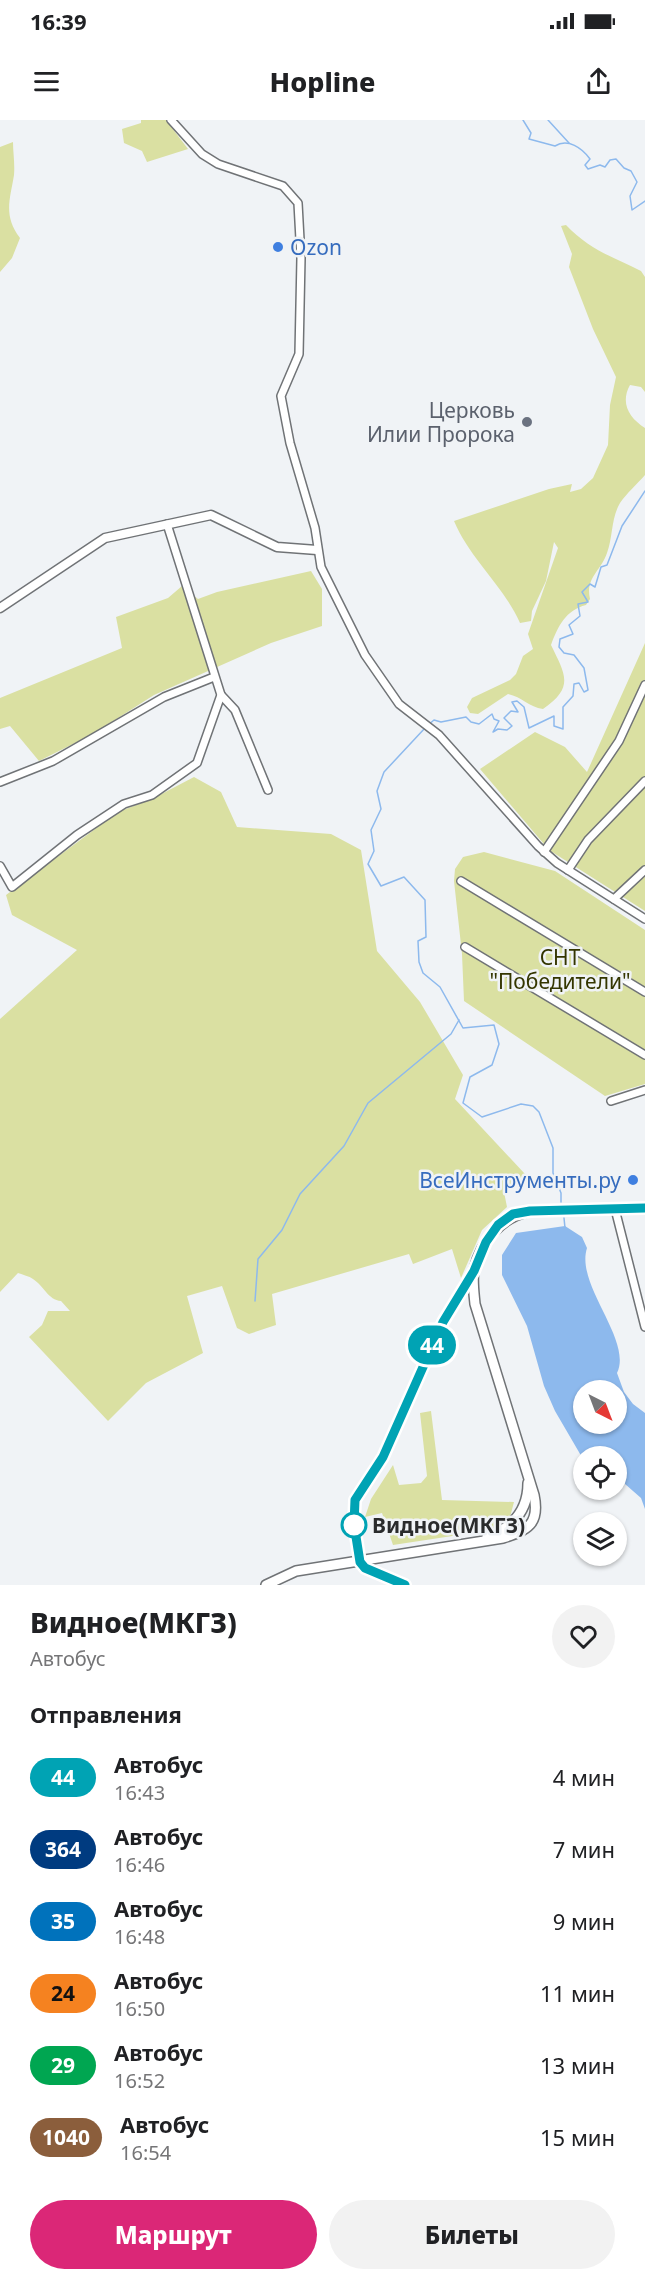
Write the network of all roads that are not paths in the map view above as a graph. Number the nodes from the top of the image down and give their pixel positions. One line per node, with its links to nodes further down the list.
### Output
1 (171, 120): 3 (street)
2 (166, 524): 3 (street); 4 (street); 5 (street)
3 (317, 550): 11 (street)
4 (0, 608)
5 (214, 677): 7 (street); 9 (street)
6 (645, 685): 11 (street)
7 (220, 694): 10 (street); 12 (street)
8 (645, 781): 13 (street)
9 (0, 782)
10 (268, 790)
11 (544, 852): 13 (street)
12 (0, 866)
13 (568, 870): 16 (street)
14 (645, 870): 16 (street)
15 (461, 881): 19 (street)
16 (614, 899): 17 (street)
17 (645, 919)
18 (465, 947): 20 (street)
19 (645, 992)
20 (645, 1055)
21 (645, 1090): 22 (street)
22 (611, 1101)
23 (645, 1208): 24 (main road)
24 (615, 1209): 25 (main road); 26 (street)
25 (474, 1271): 27 (main road); 31 (street)
26 (645, 1327)
27 (523, 1454): 28 (main road); 29 (main road)
28 (518, 1517): 29 (main road); 30 (main road)
29 (529, 1526): 30 (main road)
30 (474, 1543): 31 (main road)
31 (360, 1562): 32 (main road)
32 (266, 1585)

